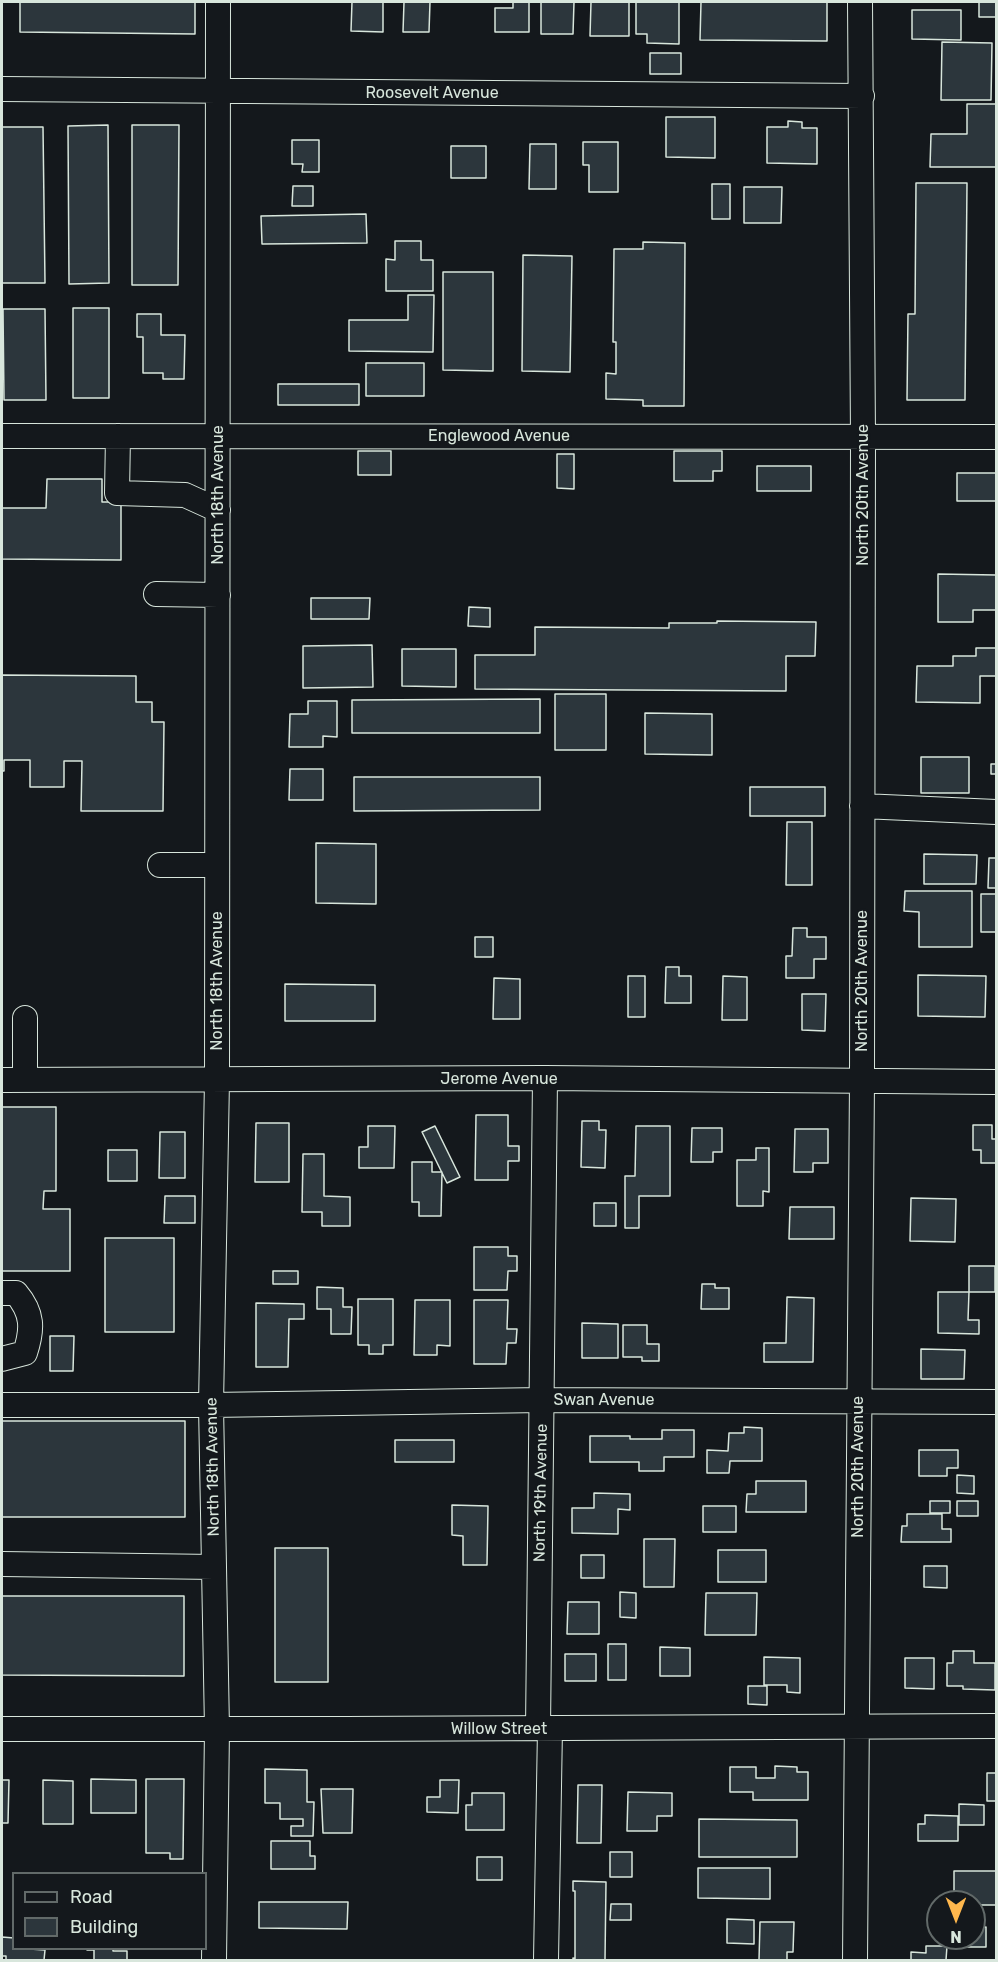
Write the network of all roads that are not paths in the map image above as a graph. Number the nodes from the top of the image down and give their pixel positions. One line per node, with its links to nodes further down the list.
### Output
1 (218, 2): 4 (street, North 18th Avenue)
2 (861, 2): 5 (street, North 20th Avenue)
3 (2, 89): 4 (street, Roosevelt Avenue)
4 (218, 91): 5 (street, Roosevelt Avenue); 8 (street, North 18th Avenue)
5 (862, 96): 9 (street, North 20th Avenue)
6 (2, 436): 7 (street, Englewood Avenue)
7 (118, 436): 8 (street, Englewood Avenue); 11 (street)
8 (219, 436): 9 (street, Englewood Avenue); 11 (street, North 18th Avenue)
9 (863, 437): 10 (street, Englewood Avenue); 14 (street, North 20th Avenue)
10 (996, 437)
11 (218, 510): 13 (street, North 18th Avenue)
12 (156, 594): 13 (street)
13 (218, 595): 17 (street, North 18th Avenue)
14 (862, 806): 15 (street); 22 (street, North 20th Avenue)
15 (996, 812)
16 (160, 865): 17 (street)
17 (217, 865): 21 (street, North 18th Avenue)
18 (25, 1018): 20 (street)
19 (545, 1078): 21 (street, Jerome Avenue); 22 (street, Jerome Avenue); 26 (street, North 19th Avenue)
20 (13, 1080): 21 (street, Jerome Avenue)
21 (217, 1080): 29 (street, North 18th Avenue)
22 (862, 1081): 23 (street, Jerome Avenue); 27 (street, North 20th Avenue)
23 (996, 1082)
24 (2, 1293): 25 (street)
25 (2, 1359)
26 (542, 1400): 27 (street, Swan Avenue); 29 (street, Swan Avenue); 35 (street, North 19th Avenue)
27 (858, 1401): 28 (street, Swan Avenue); 33 (street, North 20th Avenue)
28 (996, 1402)
29 (211, 1405): 30 (street, Swan Avenue); 32 (street, North 18th Avenue)
30 (2, 1406)
31 (2, 1564): 32 (street)
32 (214, 1567): 37 (street, North 18th Avenue)
33 (858, 1725): 34 (street, Willow Street); 35 (street, Willow Street); 40 (street, North 20th Avenue)
34 (996, 1726)
35 (544, 1728): 37 (street, Willow Street); 39 (street, North 19th Avenue)
36 (2, 1729): 37 (street, Willow Street)
37 (217, 1730): 38 (street, North 18th Avenue)
38 (213, 1960)
39 (546, 1960)
40 (855, 1960)

